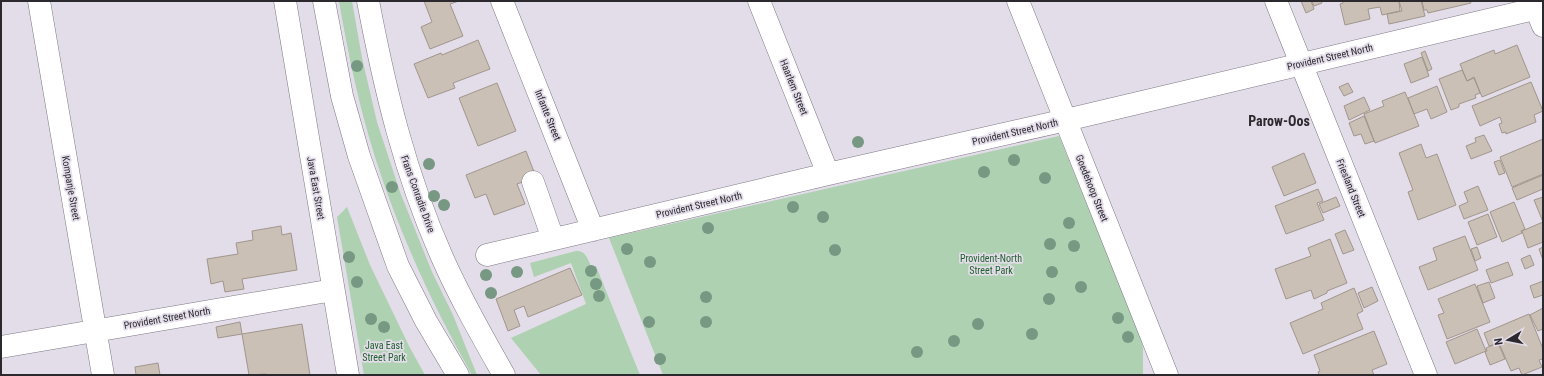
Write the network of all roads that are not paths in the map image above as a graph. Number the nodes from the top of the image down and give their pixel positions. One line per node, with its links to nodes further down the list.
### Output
1 (39, 1): 18 (street, Kompanje Street)
2 (284, 1): 17 (street, Java East Street)
3 (324, 1): 23 (street)
4 (368, 1): 20 (street, Frans Conradie Drive)
5 (502, 1): 14 (street, Infante Street)
6 (759, 1): 12 (street, Haarlem Street)
7 (1018, 1): 11 (street, Goedehoop Street)
8 (1276, 1): 10 (street, Friesland Street)
9 (1539, 11): 10 (street, Provident Street North)
10 (1301, 63): 11 (street, Provident Street North); 25 (street, Friesland Street)
11 (1066, 120): 12 (street, Provident Street North); 24 (street, Goedehoop Street)
12 (828, 174): 14 (street, Provident Street North)
13 (533, 182): 15 (street)
14 (593, 230): 15 (street, Provident Street North)
15 (553, 239): 16 (street, Provident Street North)
16 (487, 255)
17 (333, 290): 18 (street, Provident Street North); 22 (street, Java East Street)
18 (95, 331): 19 (street, Provident Street North); 21 (street, Kompanje Street)
19 (1, 347)
20 (504, 373)
21 (103, 375)
22 (348, 375)
23 (458, 375)
24 (1167, 375)
25 (1426, 375)

